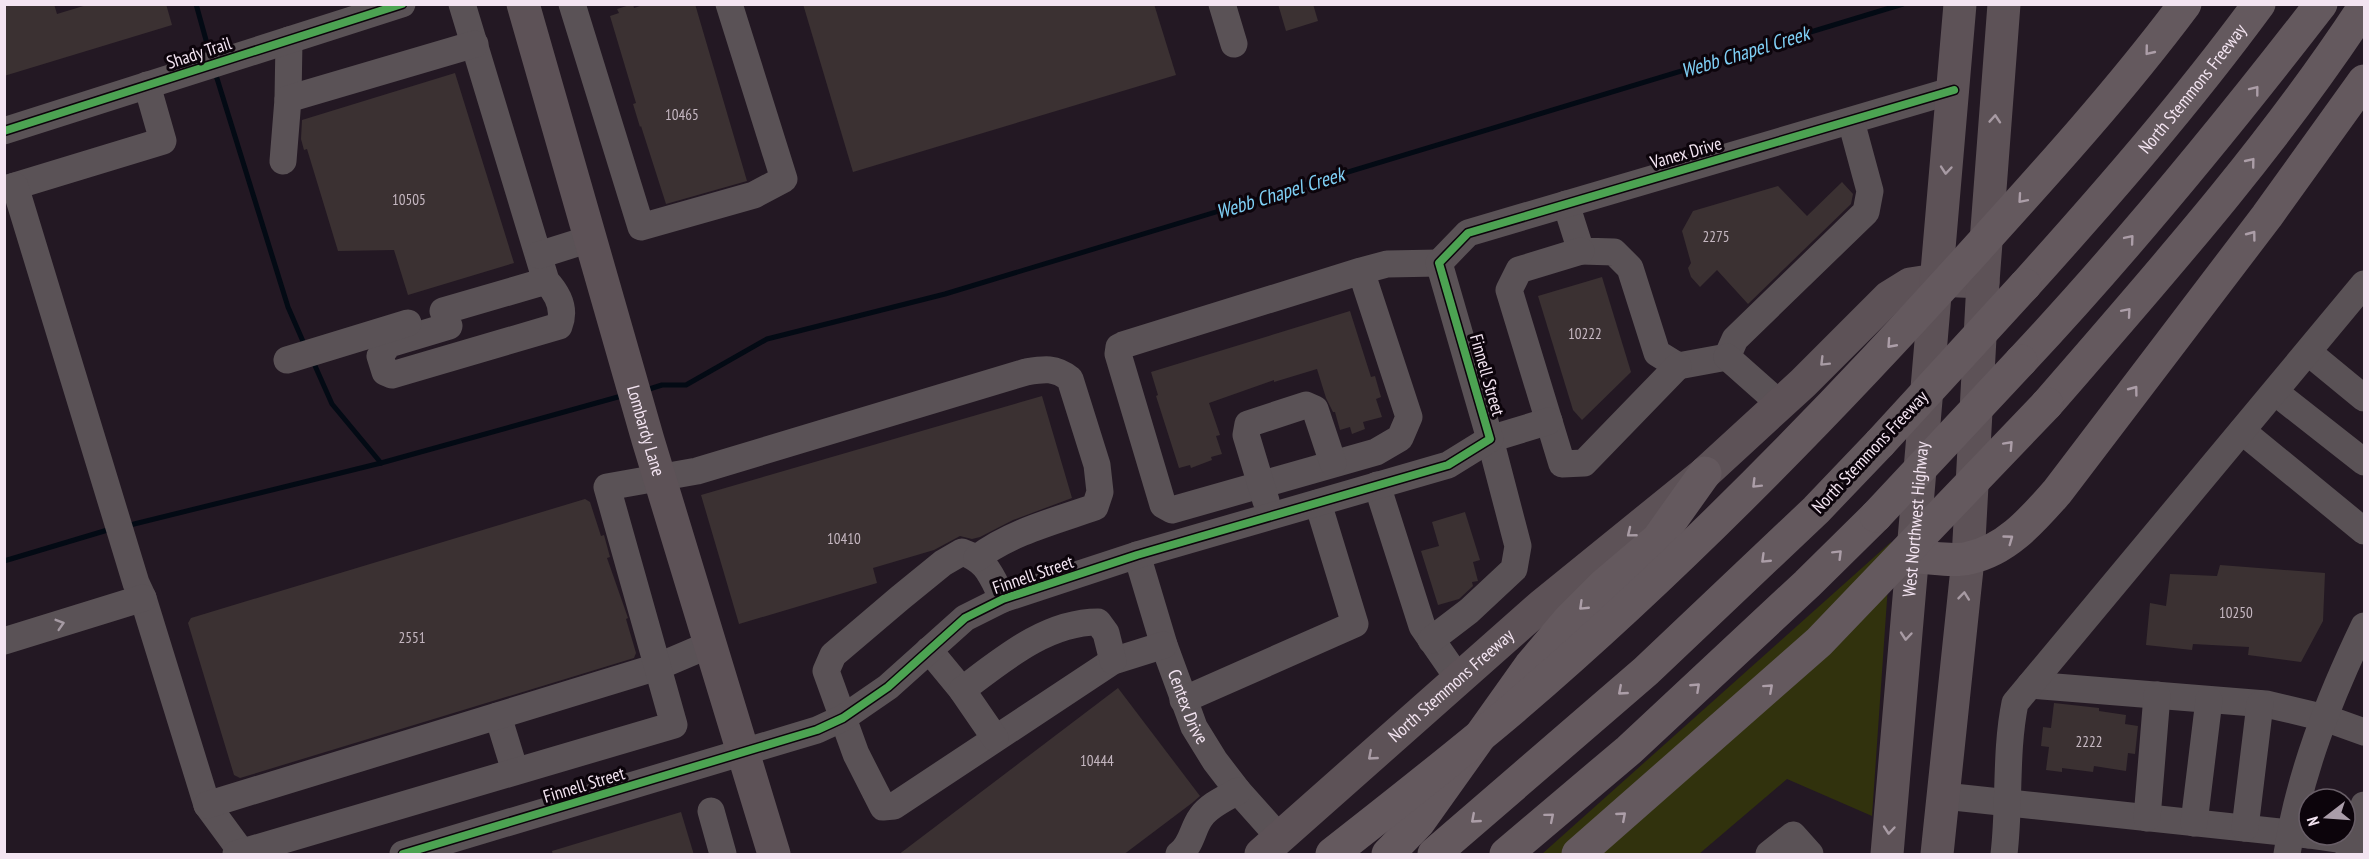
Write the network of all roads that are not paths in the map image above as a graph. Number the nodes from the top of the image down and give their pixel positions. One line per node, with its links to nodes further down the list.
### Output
1 (402, 4): 13 (street, Shady Trail)
2 (462, 4): 14 (street)
3 (524, 4): 25 (main road, Lombardy Lane)
4 (572, 4): 5 (street)
5 (729, 4)
6 (1222, 4): 15 (street)
7 (1960, 4): 18 (main road, West Northwest Highway)
8 (2185, 4): 100 (highway, one-way to 100, bridge)
9 (2259, 4): 102 (highway, North Stemmons Freeway, one-way to 102, bridge)
10 (2321, 4): 103 (highway, one-way to 10, bridge)
11 (2364, 7): 104 (highway, one-way to 11, bridge)
12 (2003, 20): 32 (main road, one-way to 12)
13 (289, 40): 17 (street, Shady Trail); 19 (street)
14 (475, 44): 19 (street); 27 (street)
15 (1234, 44)
16 (2364, 81): 57 (highway, one-way to 16)
17 (147, 86): 21 (street, Shady Trail); 23 (street)
18 (1954, 90): 20 (street, Vanex Drive); 30 (main road, West Northwest Highway, one-way to 30)
19 (288, 99): 22 (street)
20 (1851, 120): 24 (street, Vanex Drive); 36 (street)
21 (4, 131)
22 (283, 161)
23 (10, 187): 58 (street)
24 (1566, 204): 26 (street); 28 (street, Vanex Drive)
25 (590, 239): 27 (street); 48 (main road, Lombardy Lane)
26 (1581, 251): 38 (street); 42 (street)
27 (539, 255): 31 (street)
28 (1439, 263): 29 (street); 44 (street, Finnell Street)
29 (1361, 271): 46 (street); 49 (street)
30 (1936, 280): 32 (main road, North Stemmons Freeway); 41 (main road, North Stemmons Freeway, one-way to 41); 55 (main road, West Northwest Highway)
31 (546, 281): 34 (street); 34 (street)
32 (1983, 282): 57 (main road)
33 (2364, 284): 35 (street)
34 (444, 311): 37 (street)
35 (2308, 352): 39 (street); 40 (street)
36 (1727, 357): 38 (street); 41 (street)
37 (287, 360)
38 (1678, 366): 42 (street)
39 (2275, 392): 43 (street); 45 (street)
40 (2364, 398)
41 (1780, 404): 47 (main road, North Stemmons Freeway)
42 (1549, 421): 44 (street)
43 (2242, 431): 53 (street); 69 (street)
44 (1490, 439): 50 (street, Finnell Street); 61 (street)
45 (2364, 462)
46 (1333, 463): 49 (street); 49 (street)
47 (1705, 473): 68 (main road, North Stemmons Freeway, one-way to 68); 101 (highway, one-way to 101)
48 (659, 476): 56 (street); 63 (main road, Lombardy Lane); 67 (street)
49 (1260, 484): 52 (street)
50 (1377, 485): 51 (street, Finnell Street); 61 (street)
51 (1318, 503): 52 (street, Finnell Street); 72 (street)
52 (1270, 516): 54 (street, Finnell Street)
53 (2364, 531)
54 (1137, 555): 59 (street, Finnell Street); 64 (street, Centex Drive)
55 (1913, 557): 57 (highway); 107 (main road, West Northwest Highway, one-way to 107)
56 (977, 558): 59 (street); 76 (street)
57 (1968, 559): 84 (main road, one-way to 57)
58 (140, 590): 62 (street, one-way to 58); 86 (street)
59 (1003, 599): 65 (street, Finnell Street)
60 (2364, 626): 77 (street)
61 (1431, 640): 68 (street)
62 (4, 641)
63 (711, 644): 67 (street); 80 (main road, Lombardy Lane)
64 (1164, 645): 66 (street); 72 (street, Centex Drive)
65 (929, 650): 70 (street); 76 (street, Finnell Street)
66 (1113, 661): 70 (street); 79 (street)
67 (657, 667): 75 (street); 81 (street)
68 (1458, 678): 94 (main road, North Stemmons Freeway, one-way to 94)
69 (2030, 685): 71 (street); 85 (street)
70 (962, 690): 79 (street)
71 (2157, 695): 73 (street); 89 (street)
72 (1183, 700): 83 (street, Centex Drive)
73 (2209, 700): 74 (street); 90 (street)
74 (2260, 704): 77 (street); 91 (street)
75 (498, 716): 81 (street); 86 (street)
76 (843, 718): 79 (street); 80 (street, Finnell Street)
77 (2325, 718): 78 (street); 82 (street)
78 (2364, 732)
79 (995, 738)
80 (744, 753): 96 (street, Finnell Street); 98 (main road, Lombardy Lane)
81 (515, 771): 95 (street)
82 (2302, 787)
83 (1238, 791): 94 (street, Centex Drive); 99 (street)
84 (1944, 796): 85 (street); 108 (main road)
85 (2008, 802): 89 (street); 109 (street)
86 (207, 805): 95 (street)
87 (2364, 805): 93 (street)
88 (711, 811): 97 (street)
89 (2147, 818): 90 (street)
90 (2194, 823): 91 (street)
91 (2245, 828): 92 (street)
92 (2297, 839)
93 (2357, 841)
94 (1270, 846)
95 (240, 854)
96 (403, 855)
97 (723, 855)
98 (774, 855)
99 (1179, 855)
100 (1332, 855)
101 (1389, 855)
102 (1434, 855)
103 (1506, 855)
104 (1578, 855)
105 (1769, 855): 106 (street)
106 (1809, 855)
107 (1887, 855)
108 (1937, 855)
109 (2004, 855)

